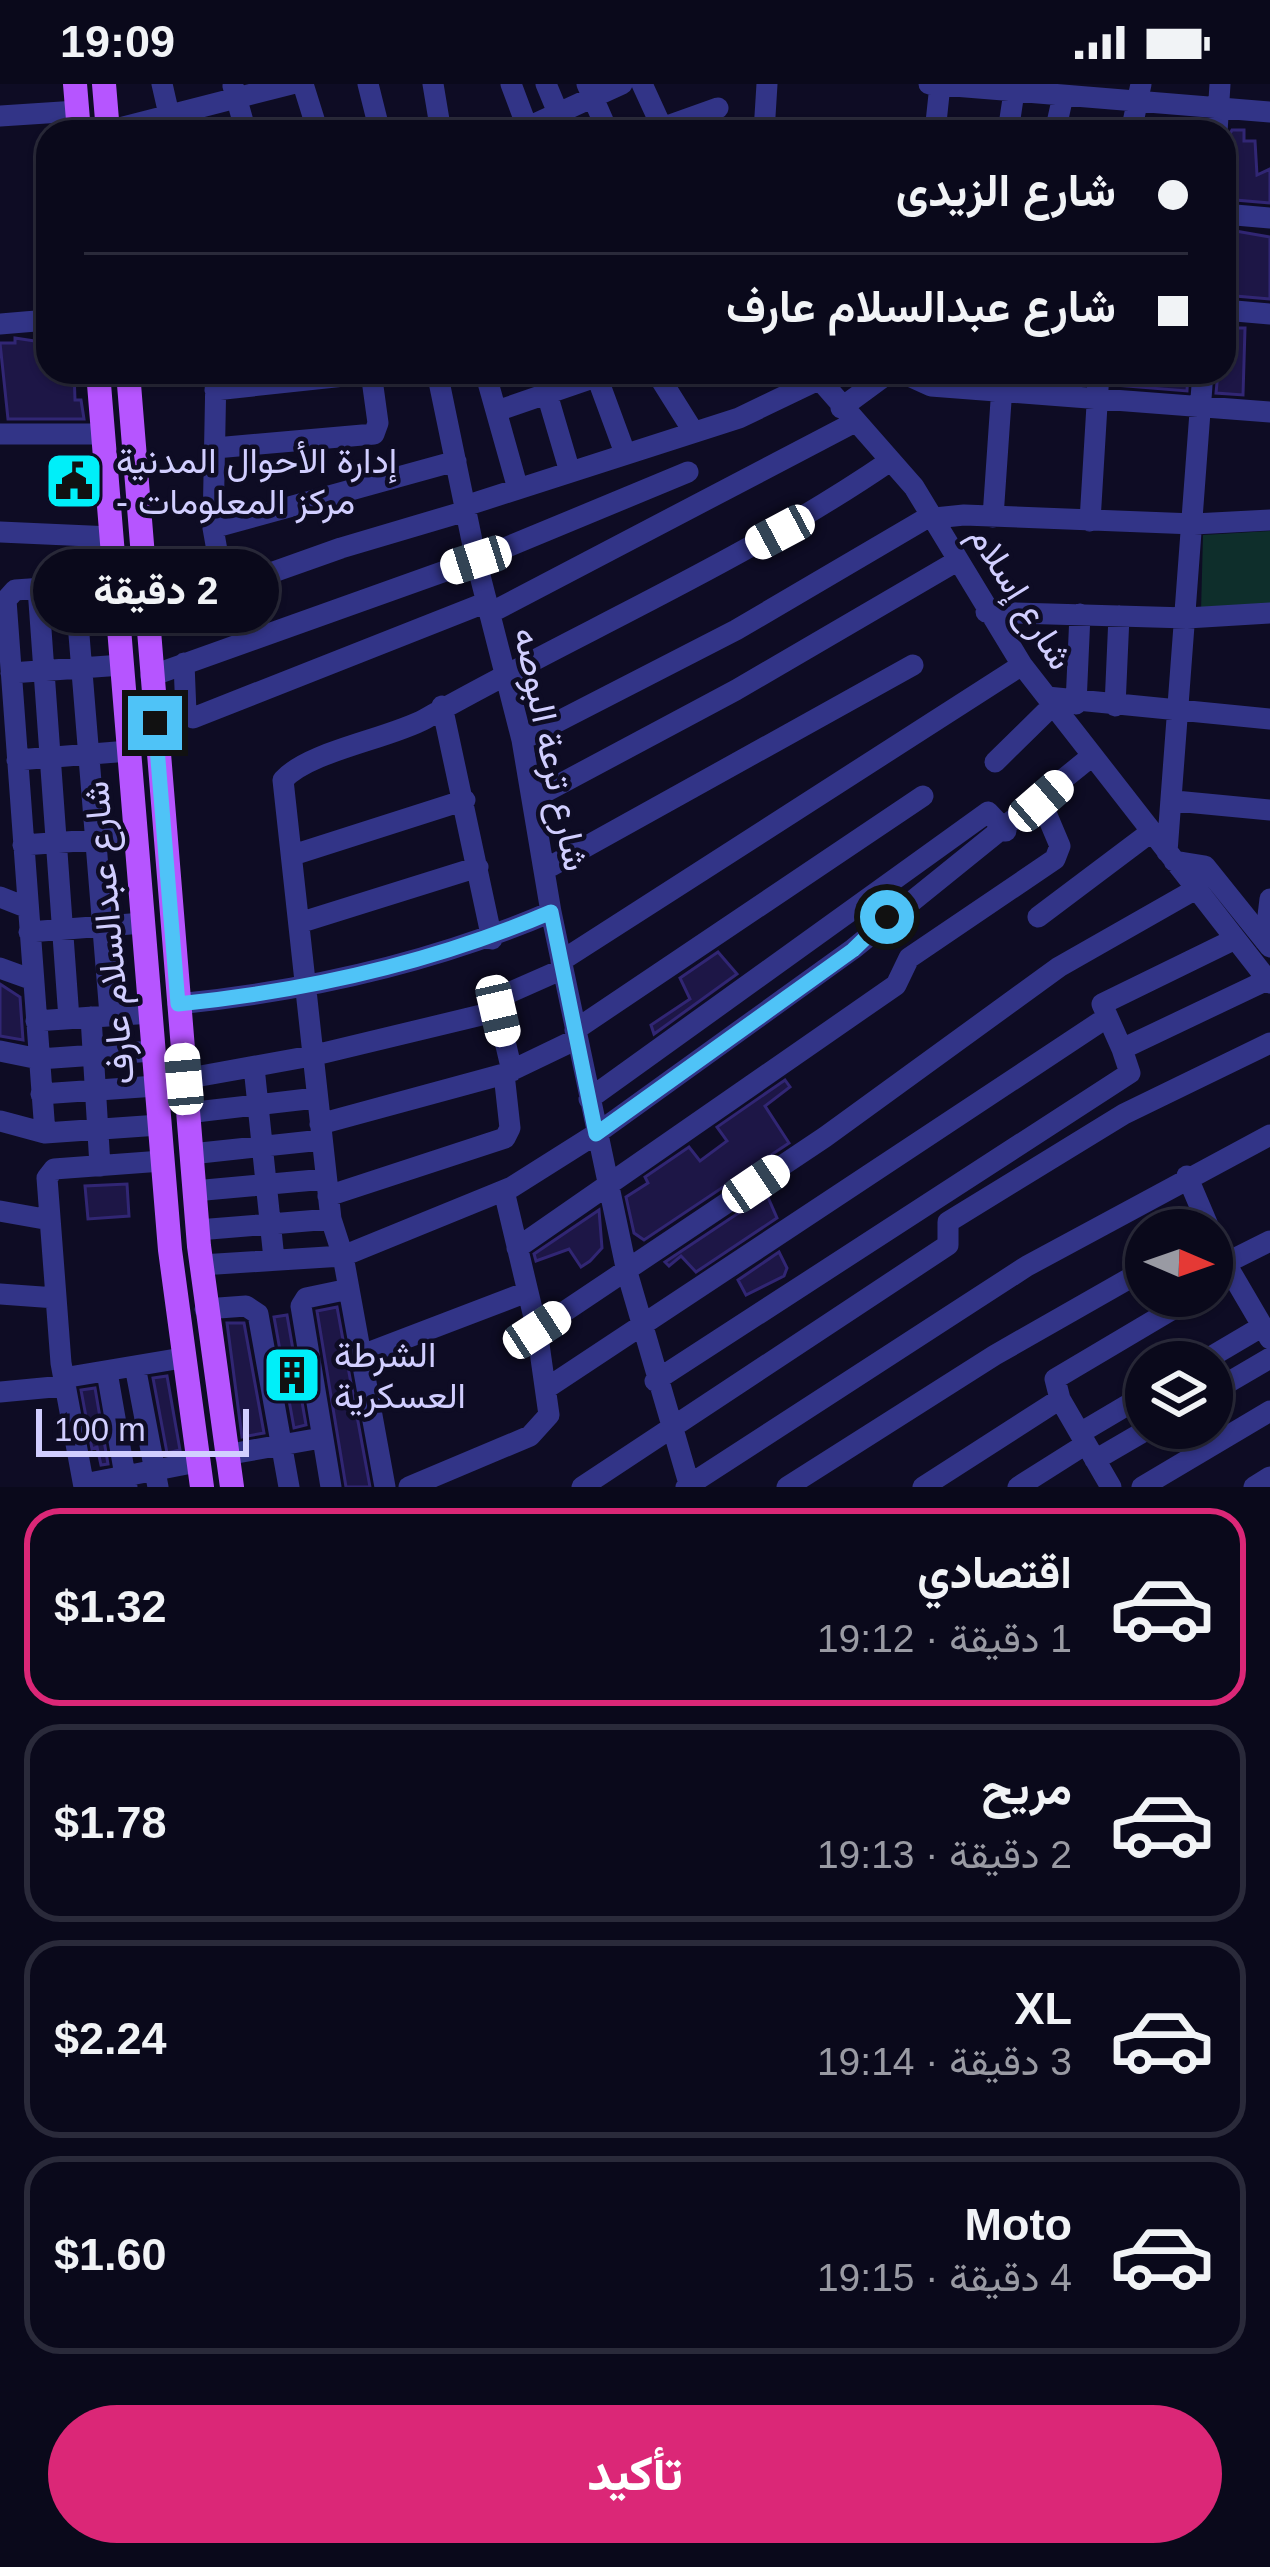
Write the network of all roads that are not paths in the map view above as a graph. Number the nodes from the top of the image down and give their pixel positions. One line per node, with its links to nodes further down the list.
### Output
1 (75, 84): 26 (main road)
2 (104, 84): 27 (main road)
3 (162, 84): 28 (street)
4 (291, 84): 17 (street)
5 (303, 84): 31 (street)
6 (368, 84): 32 (street)
7 (434, 84): 33 (street)
8 (511, 84): 34 (street)
9 (546, 84): 35 (street)
10 (622, 84): 18 (street)
11 (642, 84): 38 (street)
12 (767, 84): 40 (street)
13 (929, 84): 15 (street)
14 (1220, 84): 22 (street)
15 (940, 85): 16 (street); 41 (street)
16 (1018, 90): 20 (street); 42 (street)
17 (235, 91): 29 (street); 30 (street)
18 (590, 91): 36 (street); 37 (street)
19 (1140, 93): 20 (street); 22 (street)
20 (1063, 96): 43 (street)
21 (718, 107): 39 (street)
22 (1218, 108): 23 (street); 44 (street)
23 (1270, 112)
24 (0, 116): 25 (street)
25 (62, 120)
26 (78, 120)
27 (107, 120)
28 (170, 120)
29 (179, 120)
30 (243, 120)
31 (314, 120)
32 (377, 120)
33 (439, 120)
34 (521, 120)
35 (561, 120)
36 (565, 120)
37 (603, 120)
38 (658, 120)
39 (687, 120)
40 (765, 120)
41 (936, 120)
42 (1011, 120)
43 (1058, 120)
44 (1218, 120)
45 (1236, 215): 46 (street)
46 (1270, 218)
47 (1236, 311): 48 (street)
48 (1270, 314)
49 (36, 321): 50 (street)
50 (0, 324)
51 (99, 384): 77 (main road, شارع عبدالسلام عارف)
52 (129, 384): 83 (main road, شارع عبدالسلام عارف)
53 (216, 384): 78 (street)
54 (376, 384): 78 (street)
55 (440, 384): 80 (street, شارع ترعة البوصه)
56 (489, 384): 72 (street)
57 (575, 384): 69 (street)
58 (606, 384): 79 (street)
59 (664, 384): 75 (street)
60 (801, 384): 75 (street)
61 (821, 384): 74 (street, شارع إسلام)
62 (878, 384): 74 (street)
63 (927, 384): 64 (street)
64 (966, 384)
65 (1002, 384): 90 (street)
66 (1013, 384): 70 (street)
67 (1098, 384): 70 (street)
68 (1202, 384): 71 (street)
69 (547, 394): 72 (street); 84 (street)
70 (1097, 399): 71 (street); 92 (street)
71 (1201, 407): 73 (street); 93 (street)
72 (497, 411): 86 (street)
73 (1270, 412)
74 (847, 416): 81 (street, شارع إسلام); 103 (street)
75 (693, 431): 79 (street)
76 (0, 434): 77 (street)
77 (104, 434): 82 (main road, شارع عبدالسلام عارف)
78 (215, 448): 94 (street)
79 (625, 453): 84 (street)
80 (456, 461): 87 (street, شارع ترعة البوصه); 94 (street)
81 (890, 461): 89 (street, شارع إسلام); 117 (street)
82 (106, 465): 83 (main road); 96 (main road, شارع عبدالسلام عارف)
83 (134, 466): 88 (main road, شارع عبدالسلام عارف)
84 (570, 472): 86 (street)
85 (688, 472): 97 (street)
86 (518, 489): 87 (street)
87 (465, 508): 97 (street, شارع ترعة البوصه); 102 (street)
88 (138, 517): 96 (main road); 108 (main road, شارع عبدالسلام عارف)
89 (934, 517): 90 (street); 98 (street, شارع إسلام); 126 (street)
90 (993, 517): 92 (street)
91 (1270, 520): 93 (street)
92 (1090, 521): 93 (street)
93 (1194, 524): 109 (street)
94 (212, 528): 102 (street)
95 (0, 532): 96 (street)
96 (111, 532): 99 (main road, شارع عبدالسلام عارف)
97 (476, 560): 103 (street, شارع ترعة البوصه); 111 (street)
98 (957, 561): 104 (street, شارع إسلام); 135 (street)
99 (116, 584): 100 (street); 112 (main road, شارع عبدالسلام عارف)
100 (75, 586): 101 (street); 115 (street)
101 (38, 588): 110 (street); 116 (street)
102 (224, 590): 108 (street)
103 (488, 608): 111 (street); 117 (street, شارع ترعة البوصه)
104 (986, 611): 106 (street); 114 (street, شارع إسلام)
105 (1270, 613): 109 (street)
106 (1080, 614): 107 (street); 121 (street)
107 (1119, 616): 109 (street); 123 (street)
108 (146, 617): 119 (main road, شارع عبدالسلام عارف)
109 (1187, 618): 124 (street)
110 (4, 643): 118 (street)
111 (184, 664): 119 (street)
112 (122, 665): 115 (street); 128 (main road, شارع عبدالسلام عارف)
113 (913, 665): 149 (street)
114 (1022, 665): 120 (street, شارع إسلام); 164 (street)
115 (82, 668): 116 (street); 129 (street)
116 (45, 671): 118 (street); 131 (street)
117 (504, 671): 122 (street); 126 (street, شارع ترعة البوصه)
118 (11, 674): 127 (street)
119 (151, 676): 169 (main road, شارع عبدالسلام عارف)
120 (1050, 701): 121 (street); 130 (street, شارع إسلام); 132 (street)
121 (1076, 704): 123 (street)
122 (442, 706): 134 (street); 146 (street)
123 (1115, 706): 124 (street)
124 (1181, 711): 125 (street); 137 (street)
125 (1270, 719)
126 (522, 740): 135 (street, شارع ترعة البوصه)
127 (11, 744): 131 (street); 139 (street)
128 (129, 751): 129 (street); 142 (main road, شارع عبدالسلام عارف)
129 (88, 754): 131 (street); 143 (street)
130 (1092, 756): 136 (street); 141 (street, شارع إسلام)
131 (52, 757): 144 (street)
132 (995, 762)
133 (923, 796): 175 (street)
134 (464, 800): 146 (street); 148 (street)
135 (532, 800): 149 (street, شارع ترعة البوصه)
136 (1041, 801): 140 (street); 206 (street)
137 (1175, 801): 138 (street); 147 (street)
138 (1270, 810)
139 (11, 816): 145 (street)
140 (1006, 831): 190 (street); 198 (street)
141 (1151, 832): 147 (street, شارع إسلام); 155 (street)
142 (136, 837): 143 (street); 156 (main road, شارع عبدالسلام عارف)
143 (95, 839): 144 (street); 158 (street)
144 (59, 842): 145 (street); 159 (street)
145 (23, 845): 153 (street)
146 (293, 855): 157 (street)
147 (1171, 856): 150 (street, شارع إسلام); 163 (street, شارع إسلام)
148 (478, 867): 157 (street); 161 (street)
149 (544, 870): 154 (street, شارع ترعة البوصه)
150 (1196, 889): 162 (street, شارع إسلام); 222 (street)
151 (0, 897): 153 (street)
152 (1270, 899): 163 (street)
153 (28, 908): 160 (street)
154 (551, 912): 161 (street); 164 (street, شارع ترعة البوصه)
155 (1038, 917)
156 (143, 923): 158 (street); 171 (main road, شارع عبدالسلام عارف)
157 (299, 923): 168 (street)
158 (102, 926): 159 (street); 172 (street)
159 (66, 929): 160 (street); 172 (street)
160 (29, 932): 166 (street)
161 (492, 939): 168 (street)
162 (1235, 939): 167 (street, شارع إسلام); 173 (street)
163 (1267, 944)
164 (562, 965): 170 (street); 175 (street, شارع ترعة البوصه)
165 (0, 968): 166 (street)
166 (33, 980): 174 (street)
167 (1269, 982): 177 (street)
168 (303, 988): 169 (street); 181 (street)
169 (178, 1004): 185 (main road, شارع عبدالسلام عارف)
170 (498, 1011): 181 (street); 184 (street)
171 (151, 1012): 172 (street); 179 (main road, شارع عبدالسلام عارف)
172 (90, 1017): 174 (street); 180 (street)
173 (1106, 1018): 177 (street); 231 (street)
174 (36, 1021): 182 (street)
175 (576, 1035): 184 (street); 190 (street, شارع ترعة البوصه)
176 (1270, 1042): 248 (street)
177 (1122, 1049): 241 (street)
178 (0, 1051): 182 (street)
179 (154, 1052): 180 (street); 186 (main road, شارع عبدالسلام عارف)
180 (94, 1055): 182 (street); 187 (street)
181 (311, 1057): 183 (street); 189 (street)
182 (39, 1059): 188 (street)
183 (254, 1067): 185 (street); 191 (street)
184 (508, 1072): 196 (street); 209 (street)
185 (184, 1079): 192 (main road, شارع عبدالسلام عارف)
186 (156, 1086): 187 (street); 194 (main road, شارع عبدالسلام عارف)
187 (96, 1090): 188 (street); 195 (street)
188 (41, 1094): 197 (street)
189 (316, 1098): 191 (street); 196 (street)
190 (589, 1099): 198 (street, شارع ترعة البوصه)
191 (258, 1105): 192 (street); 200 (street)
192 (187, 1114): 201 (main road, شارع عبدالسلام عارف)
193 (0, 1120): 197 (street)
194 (159, 1125): 195 (street); 202 (main road, شارع عبدالسلام عارف)
195 (98, 1130): 197 (street); 203 (street)
196 (321, 1132): 200 (street); 209 (street)
197 (44, 1133)
198 (596, 1134): 206 (street, شارع ترعة البوصه); 207 (street)
199 (1270, 1135): 204 (street)
200 (262, 1146): 201 (street); 205 (street)
201 (191, 1154): 208 (main road, شارع عبدالسلام عارف)
202 (162, 1161): 203 (street); 210 (main road, شارع عبدالسلام عارف)
203 (100, 1166): 213 (street)
204 (1187, 1176): 211 (street); 259 (street)
205 (266, 1185): 208 (street); 209 (street); 214 (street)
206 (608, 1186): 217 (street); 222 (street, شارع ترعة البوصه)
207 (504, 1191): 217 (street); 219 (street)
208 (195, 1197): 210 (main road); 216 (main road, شارع عبدالسلام عارف)
209 (329, 1198): 214 (street); 219 (street)
210 (166, 1207): 218 (main road, شارع عبدالسلام عارف)
211 (1201, 1209)
212 (0, 1211): 213 (street)
213 (50, 1220): 228 (street)
214 (270, 1224): 216 (street); 220 (street)
215 (1270, 1241): 221 (street)
216 (199, 1247): 218 (main road); 220 (street); 229 (main road, شارع عبدالسلام عارف)
217 (517, 1248): 226 (street)
218 (170, 1250): 236 (main road, شارع عبدالسلام عارف)
219 (343, 1256): 220 (street); 225 (street)
220 (274, 1259)
221 (1233, 1266)
222 (626, 1272): 231 (street, شارع ترعة البوصه); 232 (street)
223 (1233, 1276): 233 (street)
224 (1125, 1281): 266 (street)
225 (350, 1289): 235 (street); 250 (street)
226 (527, 1292): 232 (street); 235 (street)
227 (0, 1294): 228 (street)
228 (56, 1298): 242 (street)
229 (205, 1309): 251 (street); 253 (main road, شارع عبدالسلام عارف)
230 (1159, 1317): 245 (street)
231 (640, 1328): 241 (street, شارع ترعة البوصه); 243 (street)
232 (537, 1330): 243 (street)
233 (1266, 1333): 234 (street)
234 (1233, 1348)
235 (362, 1355): 263 (street)
236 (182, 1358): 238 (street); 254 (main road, شارع عبدالسلام عارف)
237 (1270, 1358): 240 (street)
238 (135, 1366): 239 (street); 256 (street)
239 (107, 1372): 242 (street); 257 (street)
240 (1233, 1380)
241 (655, 1381): 248 (street, شارع ترعة البوصه)
242 (64, 1382): 244 (street); 258 (street)
243 (547, 1388): 264 (street)
244 (0, 1392)
245 (1060, 1400): 252 (street); 267 (street)
246 (1270, 1412): 270 (street)
247 (1125, 1413): 252 (street)
248 (671, 1430): 259 (street, شارع ترعة البوصه); 265 (street)
249 (1125, 1435): 252 (street)
250 (321, 1438): 251 (street); 262 (street)
251 (279, 1446): 253 (street); 261 (street)
252 (1087, 1446): 268 (street); 269 (street)
253 (225, 1455): 260 (main road, شارع عبدالسلام عارف)
254 (200, 1475): 256 (street)
255 (1270, 1477): 271 (street)
256 (156, 1478): 257 (street)
257 (126, 1481): 258 (street)
258 (84, 1486)
259 (689, 1486)
260 (232, 1487)
261 (289, 1487)
262 (331, 1487)
263 (385, 1487)
264 (409, 1487)
265 (582, 1487)
266 (787, 1487)
267 (923, 1487)
268 (1018, 1487)
269 (1111, 1487)
270 (1142, 1487)
271 (1254, 1487)

